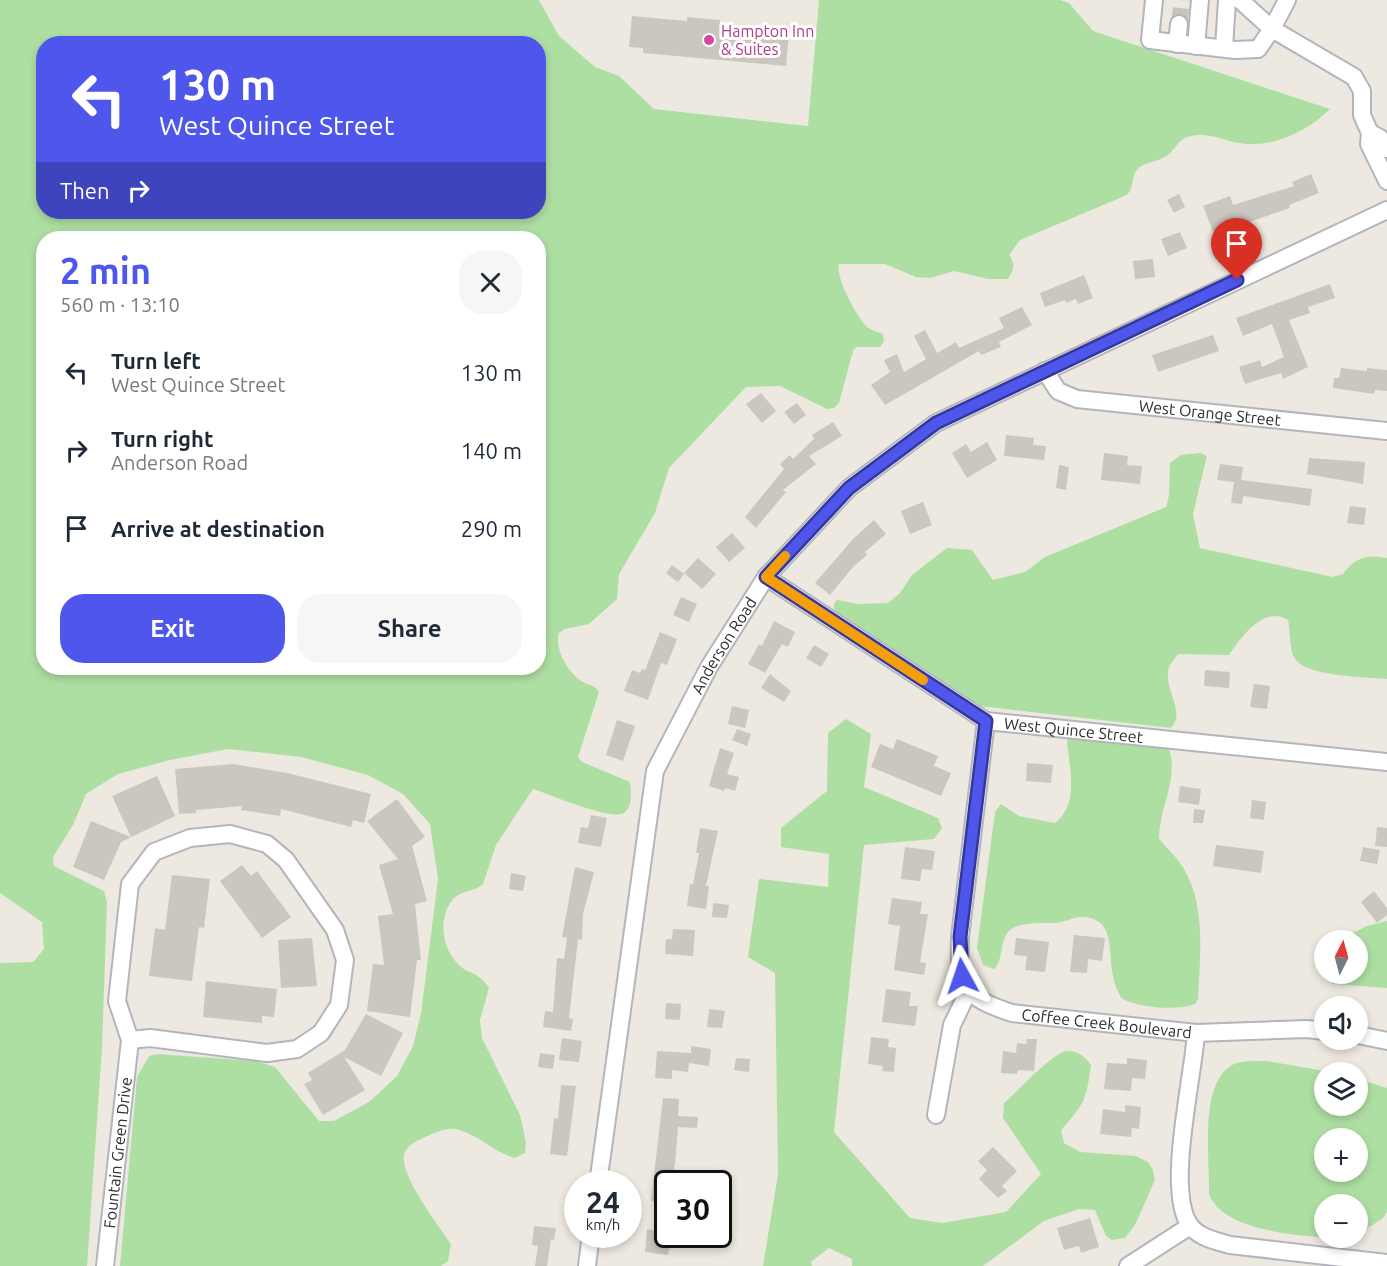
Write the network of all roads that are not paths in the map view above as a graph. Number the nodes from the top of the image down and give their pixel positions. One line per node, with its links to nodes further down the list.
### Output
1 (1154, 0): 8 (street)
2 (1200, 0): 9 (street)
3 (1227, 0): 10 (street)
4 (1287, 0): 7 (street)
5 (1250, 3): 7 (street)
6 (1179, 24): 8 (street)
7 (1272, 29): 10 (street); 11 (street)
8 (1177, 44): 9 (street)
9 (1196, 46): 10 (street)
10 (1224, 48)
11 (1370, 133): 12 (street); 13 (street)
12 (1387, 149)
13 (1387, 181)
14 (1387, 210): 15 (street, Anderson Road)
15 (1045, 371): 16 (street, West Orange Street); 17 (street, Anderson Road)
16 (1387, 431)
17 (766, 577): 18 (street, West Quince Street); 27 (street, Anderson Road)
18 (986, 721): 19 (street, West Quince Street); 20 (street)
19 (1387, 762)
20 (968, 992): 22 (street, Coffee Creek Boulevard); 26 (street)
21 (1314, 1030): 22 (street)
22 (1196, 1033): 28 (street, Coffee Creek Boulevard)
23 (1368, 1037): 25 (street)
24 (130, 1040): 24 (street, Fountain Green Drive); 31 (street, Fountain Green Drive)
25 (1387, 1041)
26 (936, 1115)
27 (600, 1170)
28 (1190, 1226): 30 (street); 33 (street)
29 (589, 1248): 32 (street)
30 (1387, 1263)
31 (105, 1266)
32 (587, 1266)
33 (1128, 1266)

